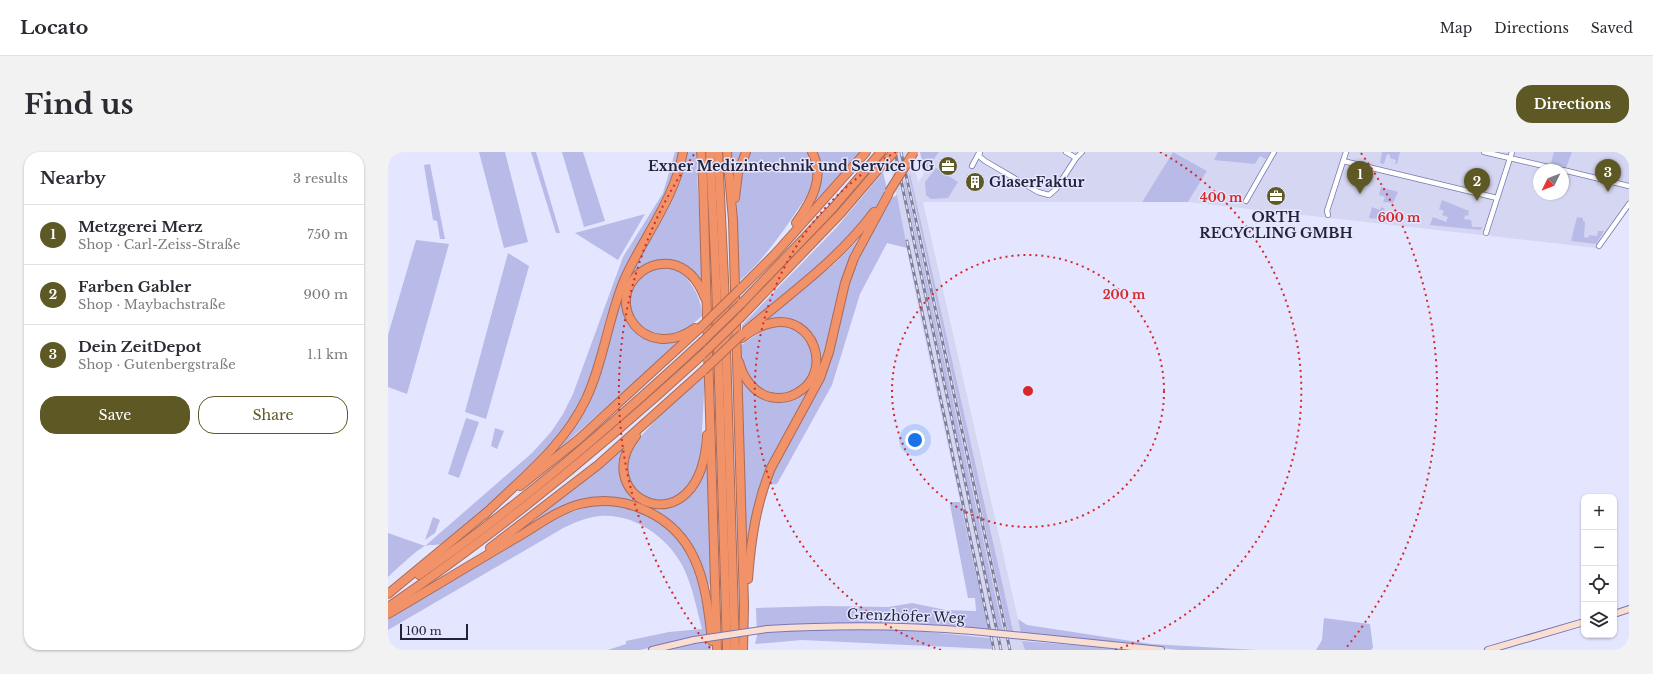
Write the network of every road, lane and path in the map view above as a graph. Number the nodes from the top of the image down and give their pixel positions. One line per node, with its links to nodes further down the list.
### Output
1 (683, 152): 41 (highway)
2 (701, 152): 35 (highway)
3 (710, 152): 54 (highway)
4 (718, 152): 55 (highway)
5 (727, 152): 31 (highway)
6 (746, 152): 31 (highway)
7 (812, 152): 34 (highway)
8 (866, 152): 34 (highway)
9 (894, 152): 45 (highway, bridge)
10 (914, 152): 26 (highway, bridge)
11 (1066, 152): 19 (street)
12 (1082, 152): 19 (street)
13 (1274, 152): 28 (street)
14 (1346, 152): 21 (street)
15 (1484, 152): 20 (street)
16 (1512, 152): 20 (street)
17 (880, 153): 43 (highway, bridge)
18 (980, 153): 19 (street); 23 (street)
19 (1076, 158)
20 (1510, 158): 22 (street); 27 (street)
21 (1343, 161): 27 (street); 30 (street)
22 (1536, 164)
23 (972, 166)
24 (1569, 172): 25 (street)
25 (1629, 186)
26 (888, 193): 37 (highway); 44 (highway)
27 (1497, 198): 32 (street)
28 (1246, 201)
29 (1629, 204): 33 (street)
30 (1328, 215)
31 (733, 220): 38 (highway)
32 (1486, 233)
33 (1599, 246)
34 (775, 254): 36 (highway, bridge)
35 (707, 309): 36 (highway); 39 (highway)
36 (701, 325): 41 (highway)
37 (742, 336): 38 (highway, bridge); 38 (highway)
38 (734, 345): 40 (highway, bridge); 44 (highway)
39 (710, 405): 40 (highway); 53 (highway)
40 (655, 414): 42 (highway)
41 (484, 515): 43 (highway)
42 (454, 575): 48 (highway); 52 (highway)
43 (388, 595)
44 (744, 605): 56 (highway)
45 (388, 607)
46 (1629, 609): 47 (main road)
47 (1617, 613)
48 (388, 614)
49 (1581, 623): 50 (main road)
50 (1498, 649): 58 (main road)
51 (652, 650): 57 (main road, Grenzhöfer Weg, bridge)
52 (714, 650)
53 (717, 650)
54 (727, 650)
55 (735, 650)
56 (743, 650)
57 (1161, 650)
58 (1488, 650)

